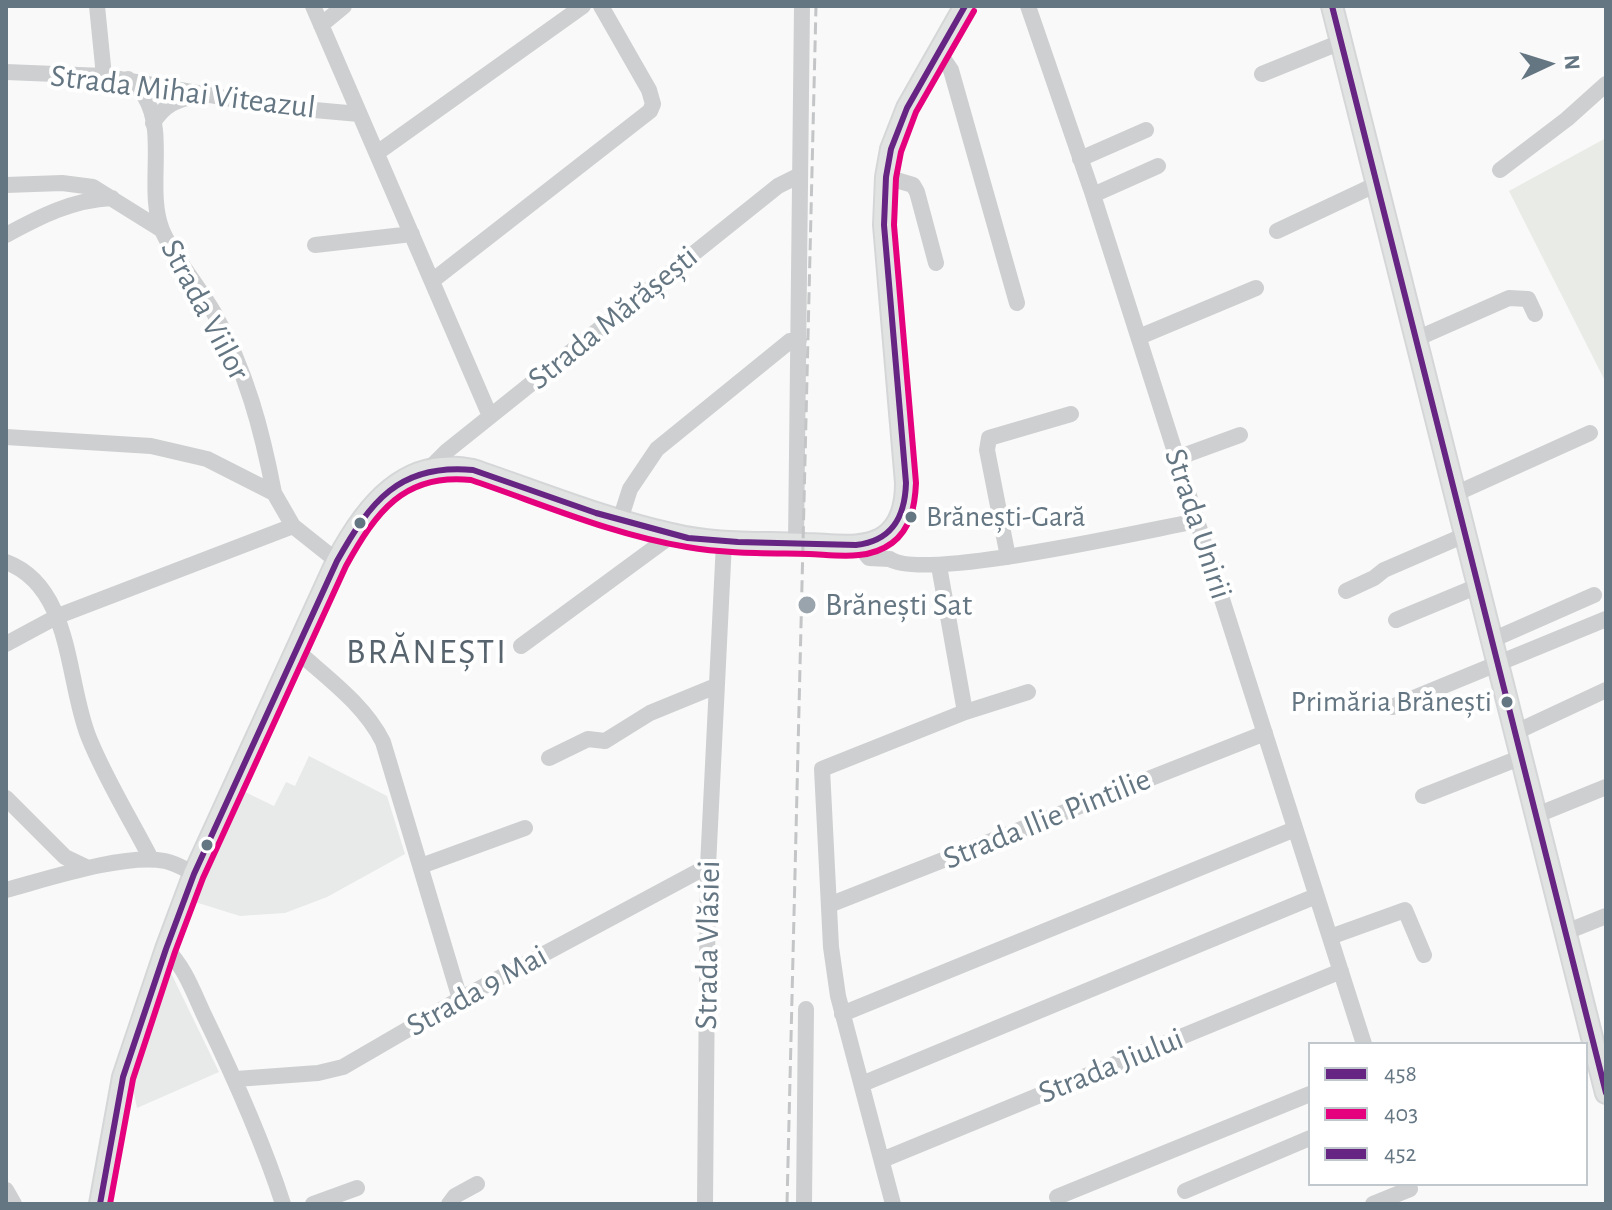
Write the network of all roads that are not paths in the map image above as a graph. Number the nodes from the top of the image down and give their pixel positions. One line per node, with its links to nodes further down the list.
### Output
1 (97, 6): 15 (street)
2 (313, 6): 10 (street)
3 (344, 6): 10 (street)
4 (583, 6): 22 (street)
5 (802, 6): 26 (street)
6 (965, 6): 12 (main road)
7 (1028, 6): 23 (street, Strada Unirii)
8 (1332, 6): 11 (main road)
9 (610, 11): 38 (street)
10 (321, 25): 19 (street)
11 (1341, 42): 14 (street); 28 (main road)
12 (938, 51): 27 (main road); 40 (street)
13 (6, 72): 15 (street, Strada Mihai Viteazul)
14 (1262, 74)
15 (104, 76): 16 (street, Strada Mihai Viteazul)
16 (128, 79): 18 (street, Strada Mihai Viteazul); 20 (street)
17 (1606, 84): 25 (street)
18 (205, 95): 19 (street, Strada Mihai Viteazul); 20 (street)
19 (359, 114): 22 (street)
20 (153, 123): 32 (street, Strada Viilor)
21 (1146, 130): 23 (street)
22 (377, 153): 34 (street)
23 (1080, 159): 30 (street, Strada Unirii)
24 (1158, 166): 30 (street)
25 (1500, 170)
26 (800, 175): 44 (street); 46 (street, Strada Mărășești)
27 (886, 177): 37 (street); 57 (main road)
28 (1377, 184): 33 (street); 43 (main road)
29 (6, 185): 31 (street)
30 (1093, 195): 42 (street, Strada Unirii)
31 (112, 198): 32 (street); 35 (street)
32 (162, 230): 52 (street, Strada Viilor)
33 (1277, 231)
34 (412, 234): 36 (street); 38 (street)
35 (6, 235)
36 (315, 245)
37 (936, 263)
38 (432, 281): 46 (street)
39 (1256, 288): 42 (street)
40 (1017, 303)
41 (1535, 314): 43 (street)
42 (1139, 337): 50 (street, Strada Unirii)
43 (1416, 339): 53 (main road)
44 (799, 340): 54 (street); 61 (street)
45 (1071, 414): 63 (street)
46 (490, 416): 51 (street, Strada Mărășești)
47 (1590, 433): 53 (street)
48 (1240, 435): 50 (street)
49 (6, 437): 52 (street)
50 (1177, 458): 55 (street, Strada Unirii)
51 (430, 468): 54 (main road); 65 (main road)
52 (274, 493): 56 (street)
53 (1455, 494): 59 (main road)
54 (620, 520): 58 (main road)
55 (1197, 521): 63 (street); 85 (street, Strada Unirii)
56 (293, 526): 65 (street); 71 (street)
57 (894, 528): 62 (main road); 64 (street)
58 (672, 535): 60 (main road); 76 (street)
59 (1465, 535): 68 (main road); 69 (street)
60 (724, 542): 61 (main road); 79 (street, Strada Vlăsiei)
61 (796, 543): 62 (main road)
62 (858, 544): 64 (street)
63 (1008, 557): 67 (street)
64 (890, 559): 67 (street)
65 (337, 561): 77 (main road)
66 (6, 562): 71 (street)
67 (939, 566): 83 (street)
68 (1478, 586): 73 (street); 74 (main road)
69 (1346, 591)
70 (1594, 595): 74 (street)
71 (58, 616): 75 (street); 94 (street)
72 (1606, 619): 78 (street)
73 (1396, 620)
74 (1492, 640): 78 (main road)
75 (6, 644)
76 (521, 646)
77 (296, 650): 95 (street); 98 (main road)
78 (1498, 664): 82 (street); 84 (main road)
79 (716, 686): 87 (street); 96 (street, Strada Vlăsiei)
80 (1606, 690): 84 (street)
81 (1028, 692): 83 (street)
82 (1392, 707)
83 (965, 712): 101 (street)
84 (1516, 732): 86 (main road)
85 (1265, 733): 93 (street, Strada Unirii); 101 (street, Strada Ilie Pintilie)
86 (1522, 757): 89 (street); 91 (main road)
87 (549, 758)
88 (1606, 787): 91 (street)
89 (1423, 796)
90 (6, 798): 97 (street)
91 (1537, 815): 103 (main road)
92 (525, 828): 95 (street)
93 (1295, 829): 100 (street, Strada Unirii); 110 (street)
94 (151, 859): 97 (street); 98 (street)
95 (421, 866): 108 (street)
96 (708, 866): 108 (street, Strada 9 Mai); 129 (street, Strada Vlăsiei)
97 (88, 868): 99 (street)
98 (194, 874): 105 (main road)
99 (6, 890)
100 (1316, 896): 104 (street, Strada Unirii); 113 (street)
101 (829, 905): 110 (street)
102 (1606, 916): 103 (street)
103 (1566, 932): 114 (main road)
104 (1330, 937): 106 (street); 107 (street, Strada Unirii)
105 (166, 949): 112 (street); 125 (main road)
106 (1424, 955)
107 (1341, 971): 111 (street, Strada Unirii); 117 (street, Strada Jiului)
108 (460, 999): 112 (street, Strada 9 Mai)
109 (806, 1009): 130 (street)
110 (842, 1014): 113 (street)
111 (1363, 1042)
112 (236, 1079): 126 (street)
113 (862, 1084): 117 (street)
114 (1606, 1093)
115 (1308, 1095): 123 (street)
116 (1308, 1139): 121 (street)
117 (882, 1160): 131 (street)
118 (477, 1184): 128 (street)
119 (357, 1188): 127 (street)
120 (6, 1190): 124 (street)
121 (1185, 1191)
122 (1411, 1192): 132 (street)
123 (1057, 1197)
124 (14, 1204)
125 (100, 1204)
126 (283, 1204)
127 (313, 1204)
128 (449, 1204)
129 (703, 1204)
130 (804, 1204)
131 (893, 1204)
132 (1373, 1204)

